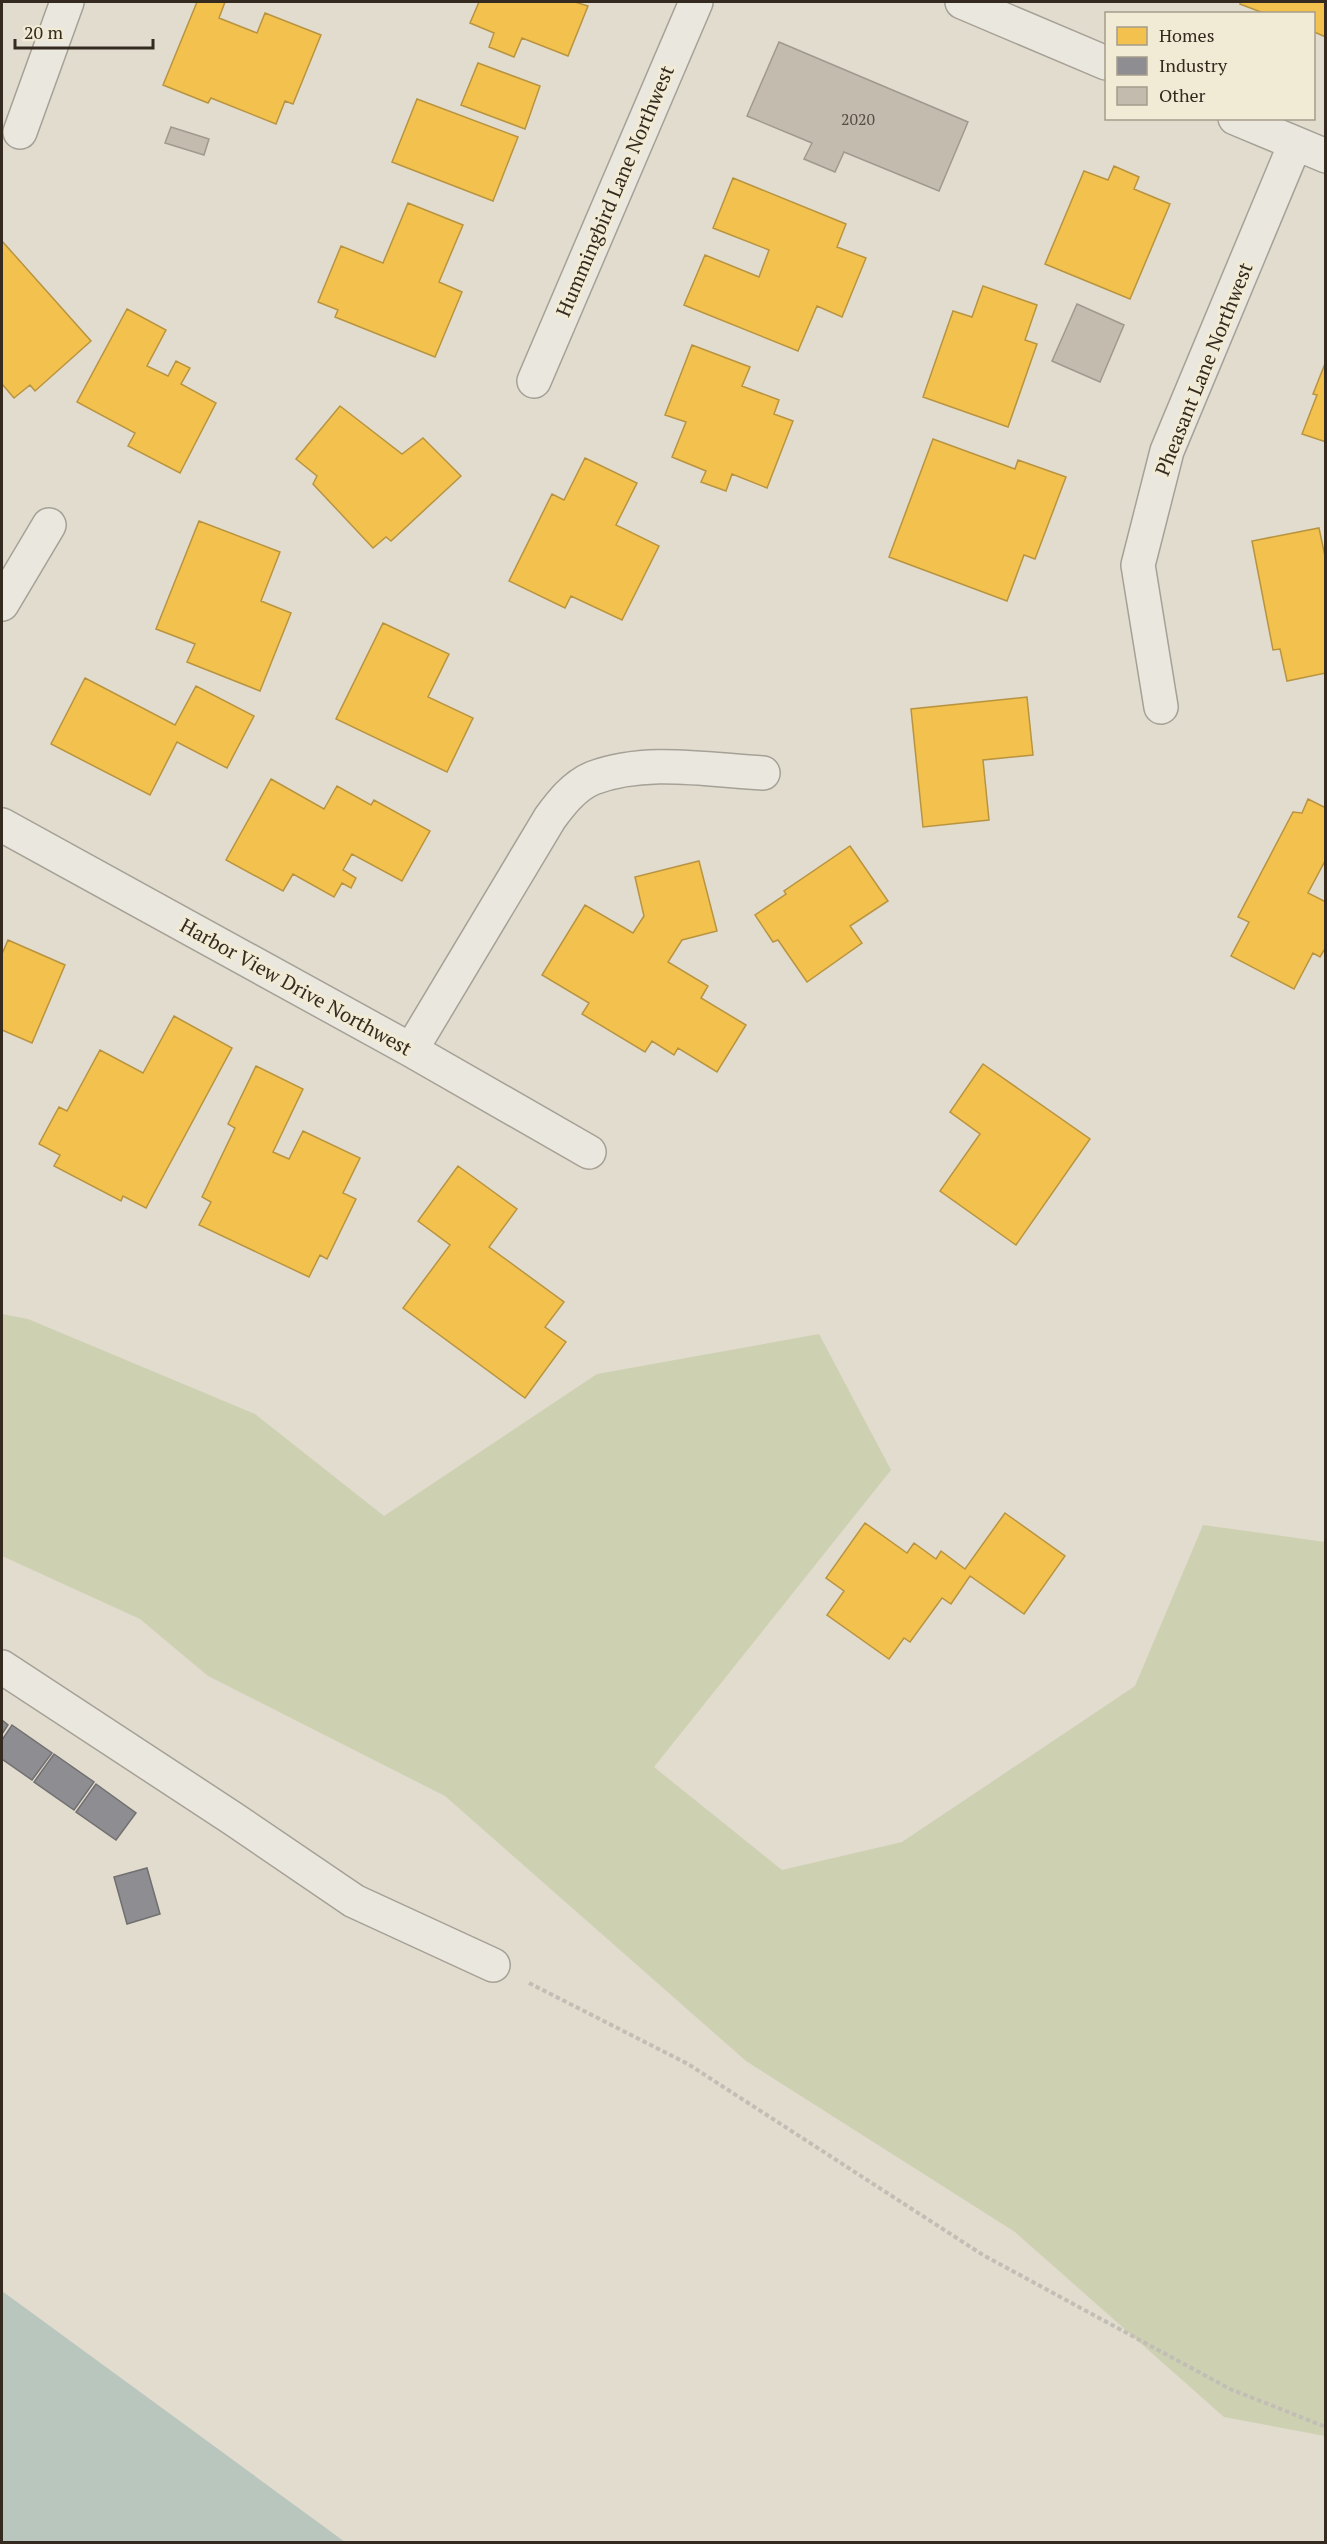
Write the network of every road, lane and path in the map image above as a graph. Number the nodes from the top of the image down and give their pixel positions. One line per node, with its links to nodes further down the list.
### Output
1 (67, 2): 6 (street)
2 (696, 2): 9 (street, Hummingbird Lane Northwest)
3 (962, 2): 4 (street)
4 (1105, 62)
5 (1240, 120): 7 (street)
6 (20, 132)
7 (1295, 144): 8 (street); 12 (street, Pheasant Lane Northwest)
8 (1326, 156)
9 (534, 381)
10 (49, 525): 11 (street)
11 (2, 604)
12 (1161, 707)
13 (763, 773): 15 (street)
14 (2, 825): 15 (street, Harbor View Drive Northwest)
15 (411, 1050): 16 (street, Harbor View Drive Northwest)
16 (589, 1152)
17 (2, 1667): 18 (street)
18 (493, 1965): 19 (path)
19 (1326, 2427)

